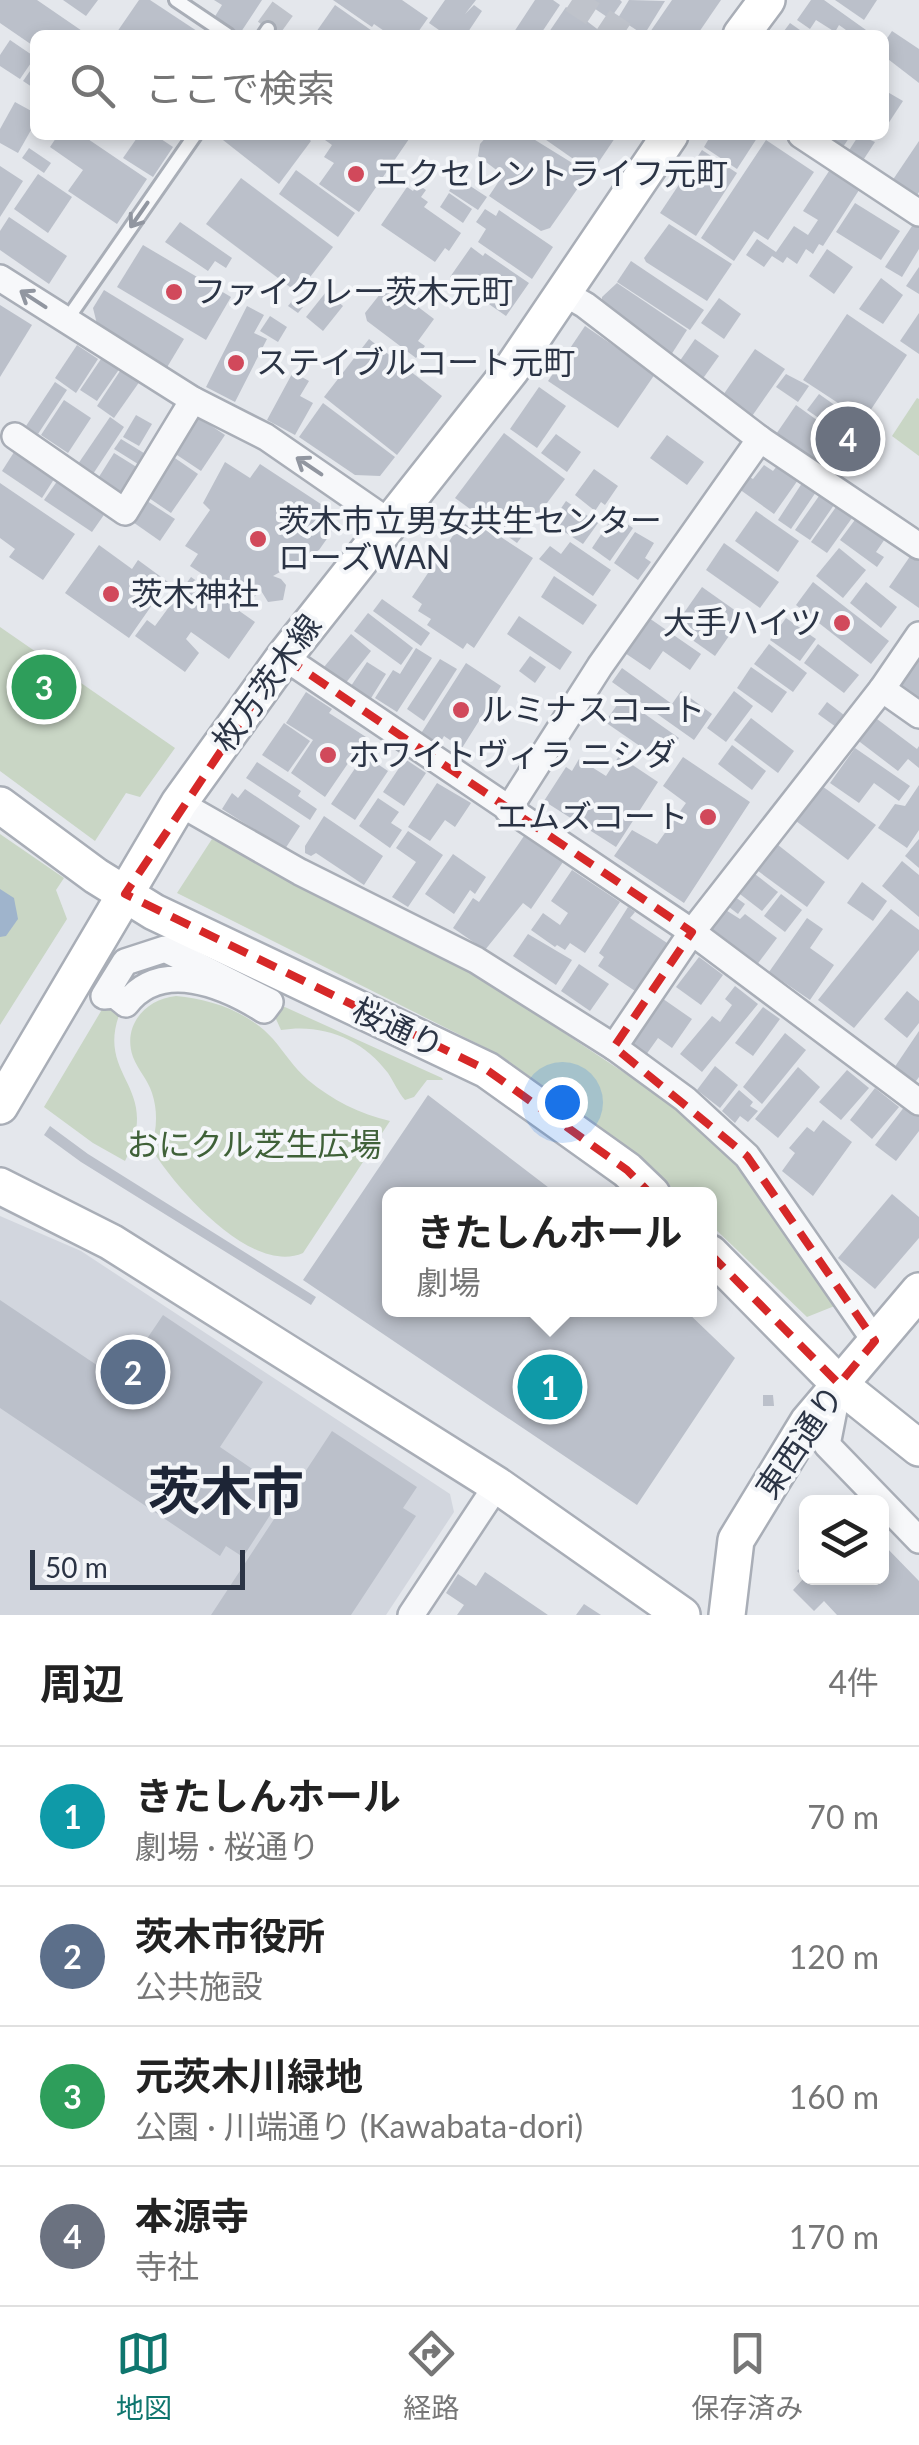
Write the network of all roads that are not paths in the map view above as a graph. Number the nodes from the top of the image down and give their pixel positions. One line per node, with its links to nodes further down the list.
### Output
1 (176, 0): 3 (lane)
2 (767, 0): 4 (street)
3 (221, 30)
4 (745, 30)
5 (192, 140): 11 (lane, one-way to 11)
6 (667, 140): 10 (street, 枚方茨木線)
7 (809, 140): 8 (street)
8 (919, 213)
9 (0, 278): 11 (street, one-way to 9)
10 (564, 293): 14 (street); 15 (street, 枚方茨木線)
11 (66, 321): 12 (street)
12 (193, 400): 13 (street); 15 (street, one-way to 12)
13 (15, 436)
14 (760, 439): 16 (street); 22 (street)
15 (389, 522): 18 (street, 枚方茨木線)
16 (919, 546)
17 (919, 636): 19 (street)
18 (284, 657): 22 (street); 23 (street, 枚方茨木線)
19 (882, 689): 20 (street); 25 (street)
20 (919, 716)
21 (0, 805): 24 (street, 桜通り)
22 (508, 810): 25 (street)
23 (174, 811): 24 (street, 枚方茨木線); 27 (street)
24 (132, 882): 29 (street, 枚方茨木線); 31 (street, 桜通り)
25 (692, 932): 27 (street); 28 (street)
26 (111, 995): 26 (street)
27 (614, 1047): 34 (street)
28 (919, 1102)
29 (0, 1106)
30 (0, 1186): 37 (street)
31 (645, 1187)
32 (717, 1261): 35 (street)
33 (919, 1292): 34 (street, 東西通り)
34 (875, 1341): 35 (street, 東西通り)
35 (839, 1384): 36 (street); 38 (street); 41 (street, 東西通り)
36 (919, 1448)
37 (497, 1485): 39 (street); 40 (street)
38 (919, 1540)
39 (411, 1615)
40 (682, 1615)
41 (727, 1615)

